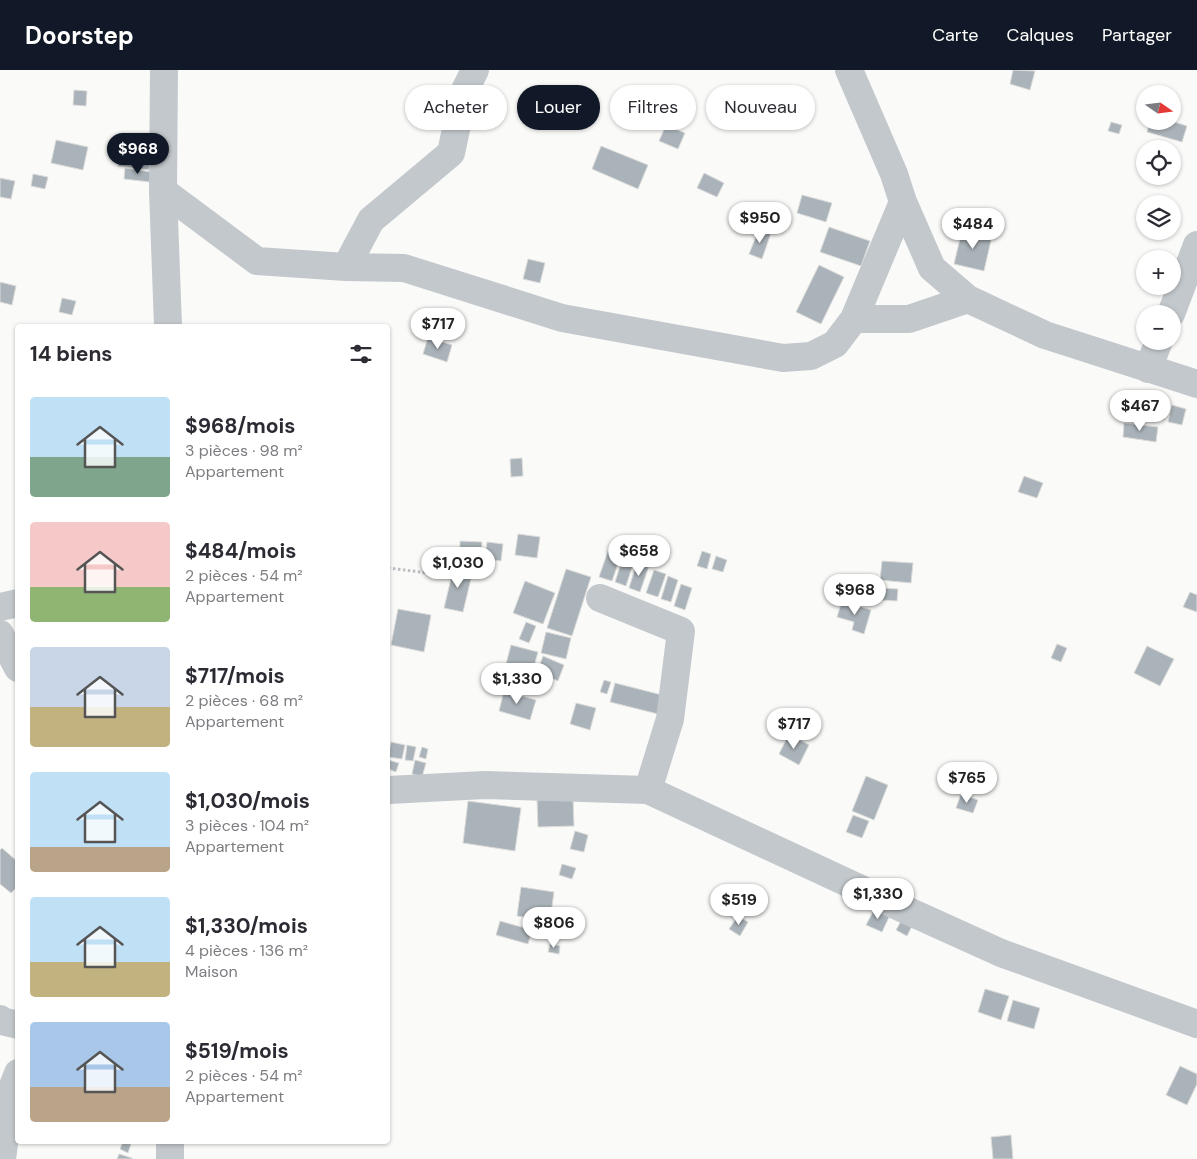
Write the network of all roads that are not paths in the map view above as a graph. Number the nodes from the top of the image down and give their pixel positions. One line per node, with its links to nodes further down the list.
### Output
1 (164, 70): 4 (street)
2 (475, 70): 7 (street)
3 (848, 70): 5 (street)
4 (163, 191): 7 (street); 11 (street)
5 (903, 202): 8 (street); 10 (street)
6 (1197, 245): 9 (street)
7 (346, 266): 10 (street)
8 (968, 299): 10 (street); 13 (street)
9 (1174, 305)
10 (854, 319)
11 (168, 324)
12 (1156, 350): 13 (street)
13 (1148, 369): 14 (street)
14 (1197, 384)
15 (600, 598): 21 (street)
16 (15, 604): 17 (street)
17 (0, 607)
18 (0, 634): 19 (street)
19 (15, 662)
20 (390, 790): 21 (street)
21 (648, 790): 24 (street)
22 (0, 1019): 23 (street)
23 (15, 1024)
24 (1197, 1024)
25 (15, 1081): 27 (street)
26 (170, 1144): 28 (street)
27 (2, 1159)
28 (170, 1159)

